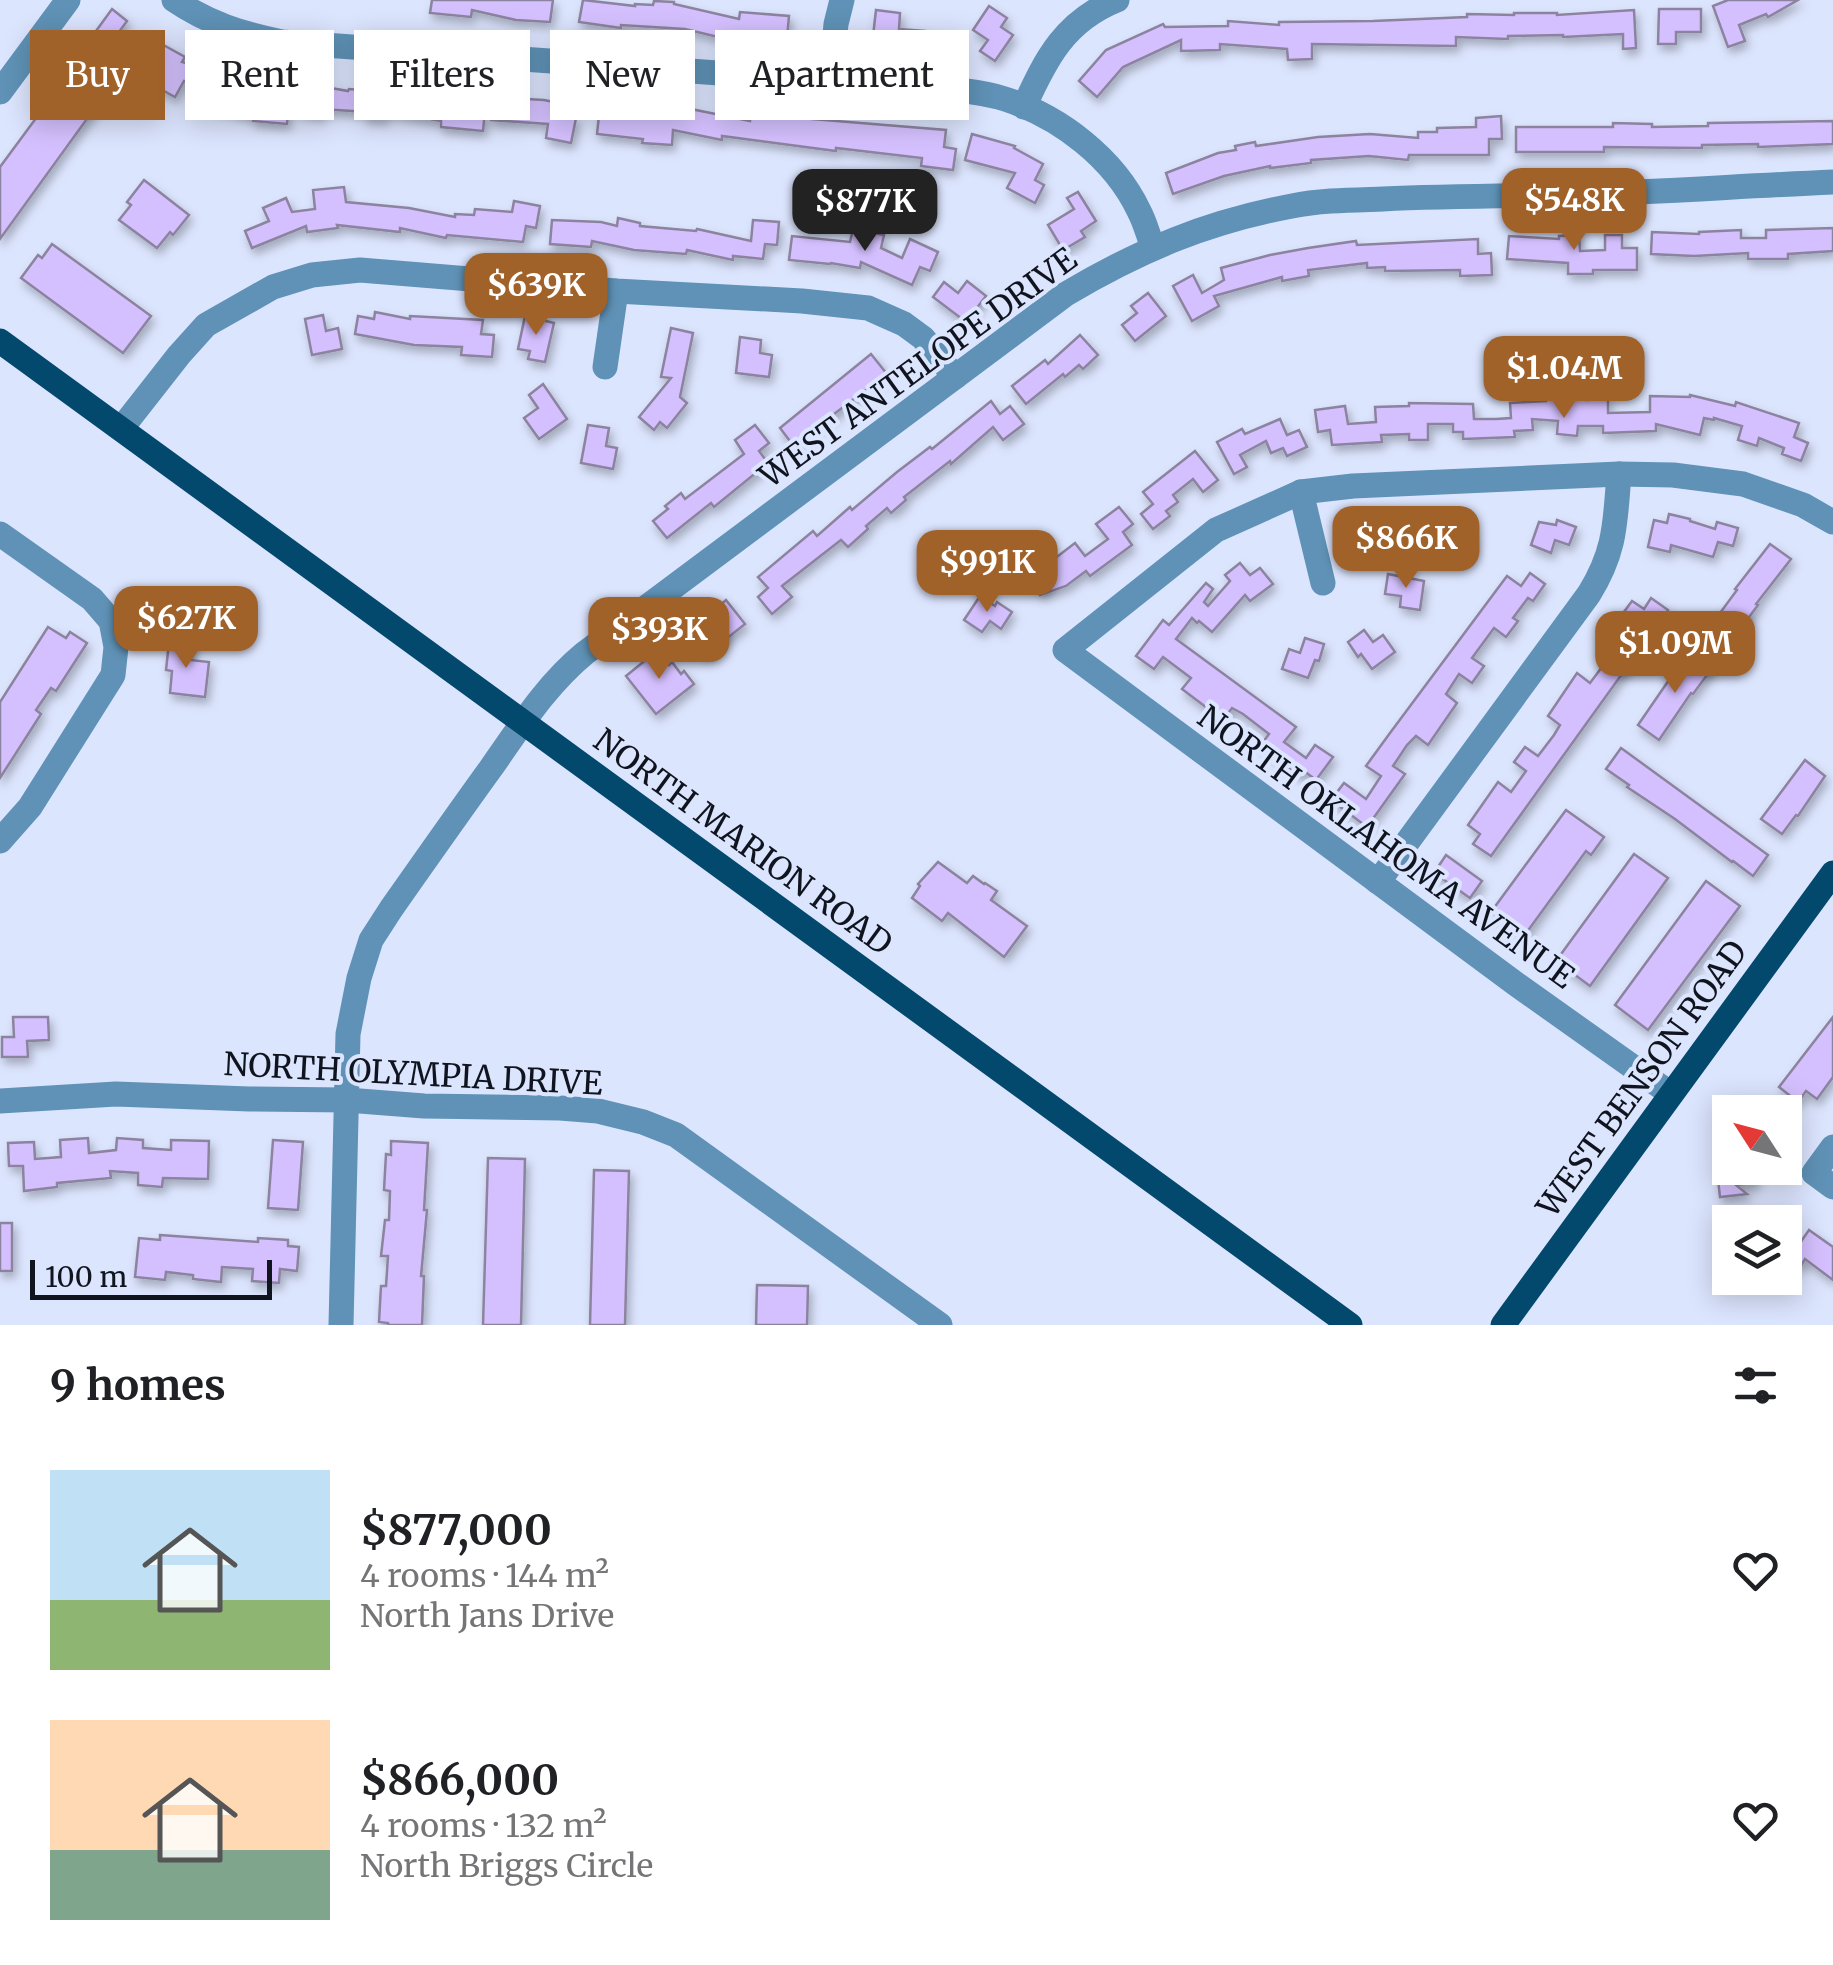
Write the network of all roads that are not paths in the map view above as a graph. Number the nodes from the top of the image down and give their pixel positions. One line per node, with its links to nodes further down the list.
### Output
1 (68, 0): 7 (street)
2 (174, 0): 6 (street)
3 (842, 0): 5 (street)
4 (1117, 0): 9 (street)
5 (835, 30)
6 (715, 72)
7 (0, 92)
8 (969, 92): 9 (street)
9 (1024, 107): 11 (street)
10 (1833, 182): 11 (street, WEST ANTELOPE DRIVE)
11 (1153, 247): 15 (street, WEST ANTELOPE DRIVE)
12 (616, 292): 14 (street); 15 (street); 16 (street)
13 (0, 340): 16 (main road, NORTH MARION ROAD)
14 (605, 367)
15 (956, 378): 22 (street, WEST ANTELOPE DRIVE)
16 (121, 429): 22 (main road, NORTH MARION ROAD)
17 (1619, 474): 18 (street); 19 (street); 25 (street)
18 (1301, 492): 21 (street); 25 (street, NORTH OKLAHOMA AVENUE)
19 (1833, 522)
20 (0, 534): 23 (street)
21 (1322, 583)
22 (523, 722): 27 (street, WEST ANTELOPE DRIVE); 33 (main road, NORTH MARION ROAD)
23 (0, 840)
24 (1833, 872): 26 (main road, WEST BENSON ROAD)
25 (1378, 882): 26 (street, NORTH OKLAHOMA AVENUE)
26 (1671, 1094): 34 (main road, WEST BENSON ROAD)
27 (347, 1100): 28 (street, NORTH OLYMPIA DRIVE); 31 (street, WEST ANTELOPE DRIVE); 32 (street, NORTH OLYMPIA DRIVE)
28 (0, 1101)
29 (1833, 1146): 30 (street)
30 (1824, 1180)
31 (341, 1325)
32 (940, 1325)
33 (1350, 1325)
34 (1504, 1325)

